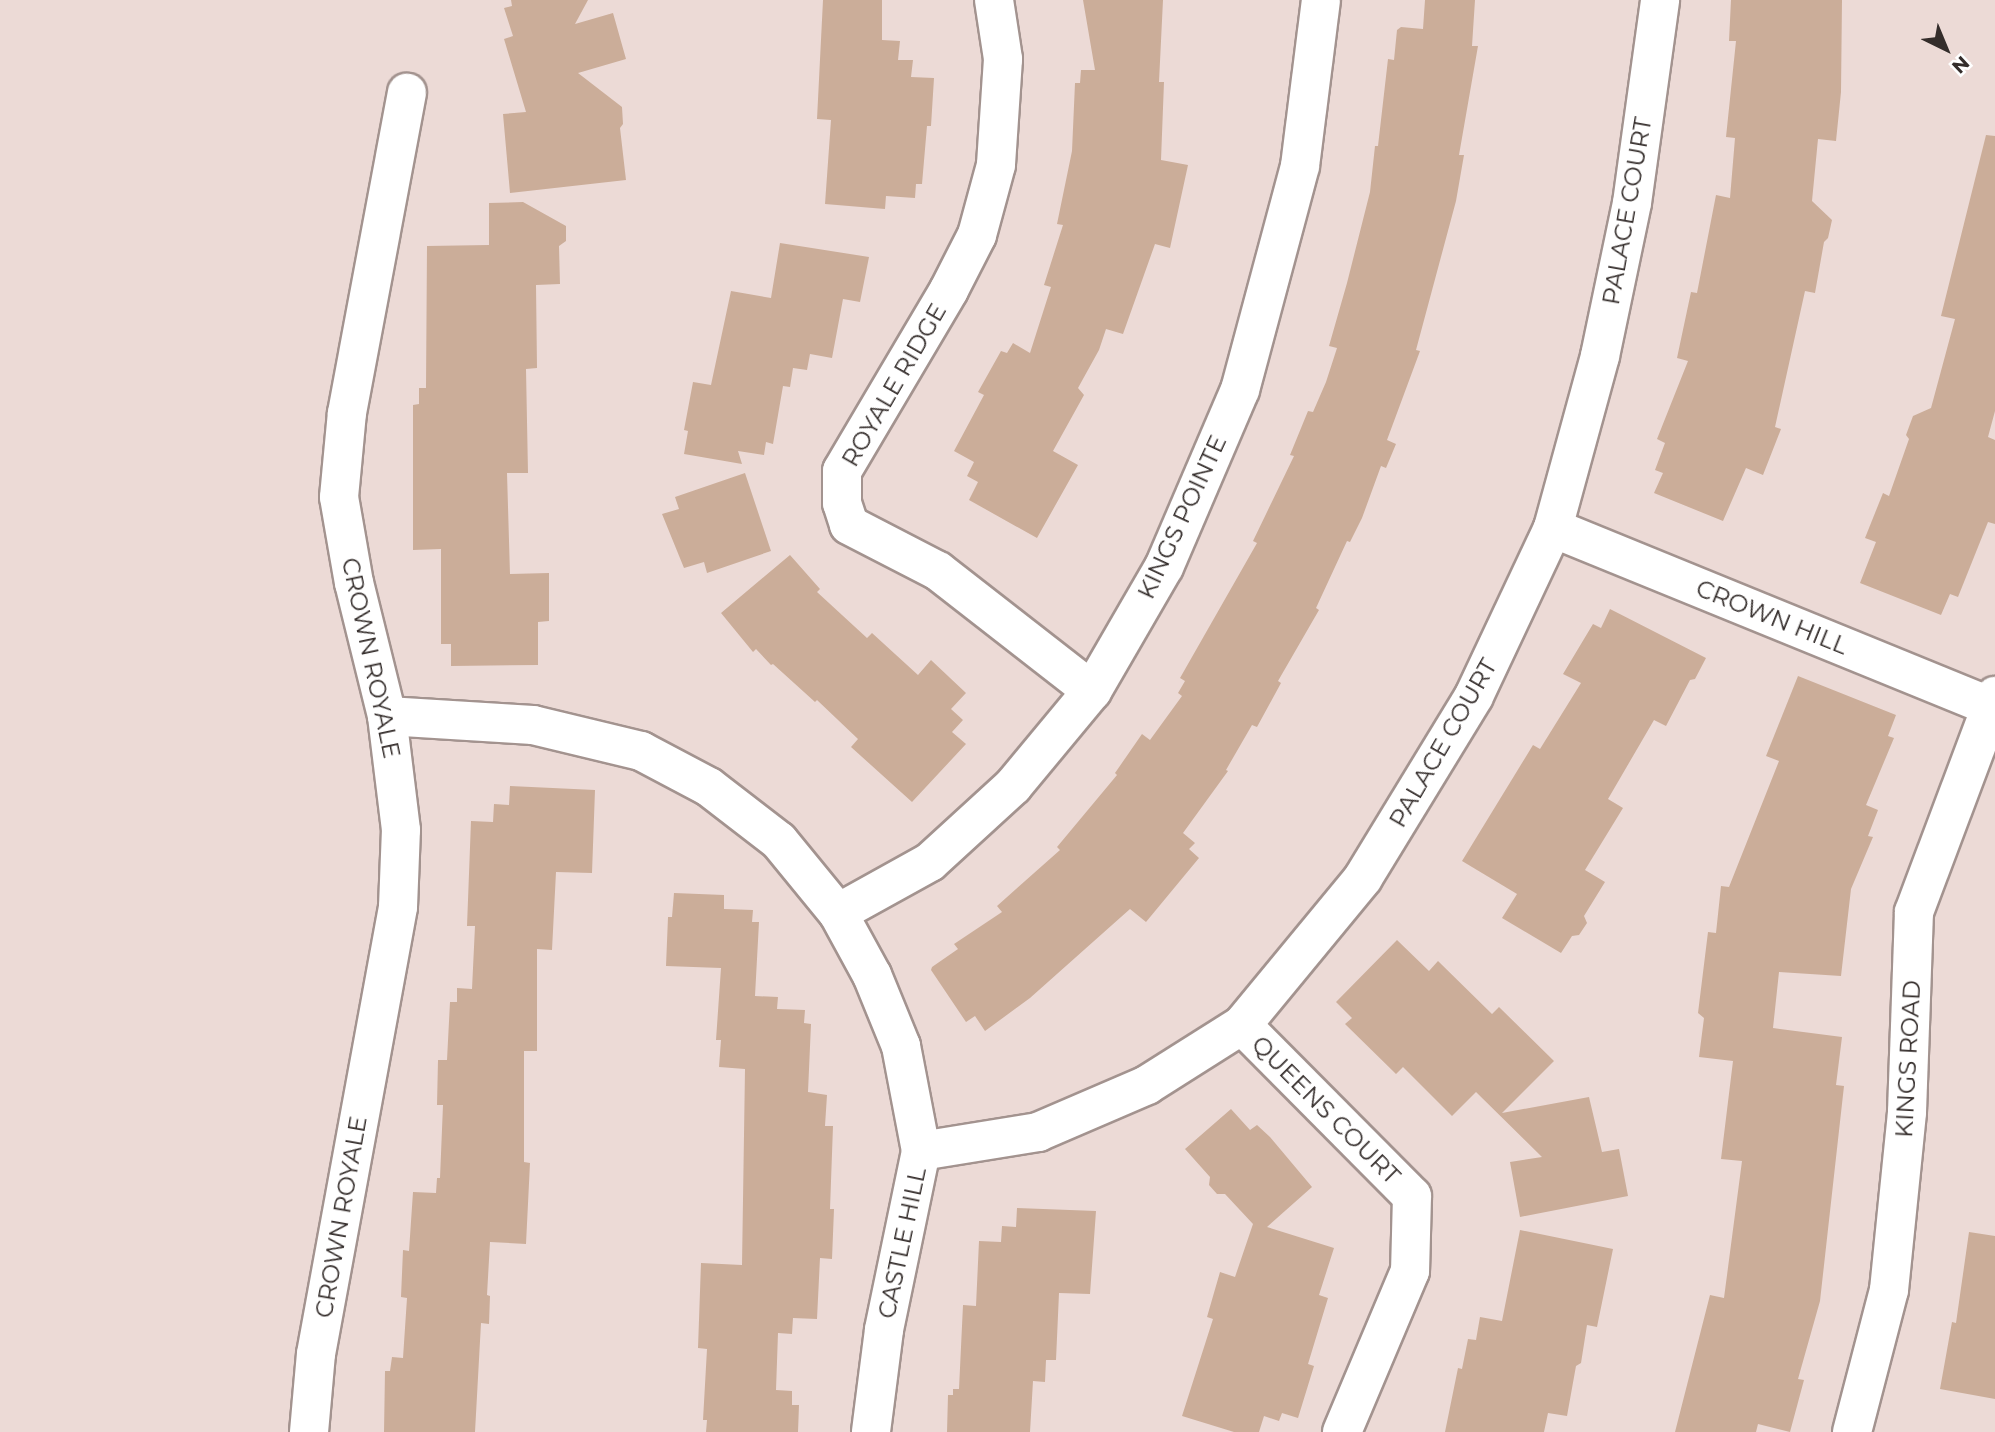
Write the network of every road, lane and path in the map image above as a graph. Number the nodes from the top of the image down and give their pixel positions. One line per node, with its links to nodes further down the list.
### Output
1 (994, 0): 6 (street, ROYALE RIDGE)
2 (1321, 0): 6 (street, KINGS POINTE)
3 (1660, 0): 5 (street, PALACE COURT)
4 (407, 93): 8 (street, CROWN ROYALE)
5 (1553, 528): 7 (street, CROWN HILL); 10 (street, PALACE COURT)
6 (1092, 691): 9 (street, KINGS POINTE)
7 (1992, 701): 15 (street, KINGS ROAD)
8 (387, 716): 9 (street, CASTLE HILL); 12 (street, CROWN ROYALE)
9 (838, 913): 11 (street, CASTLE HILL)
10 (1242, 1025): 11 (street, PALACE COURT); 14 (street, QUEENS COURT)
11 (921, 1151): 13 (street, CASTLE HILL)
12 (309, 1432)
13 (871, 1432)
14 (1342, 1432)
15 (1852, 1432)

